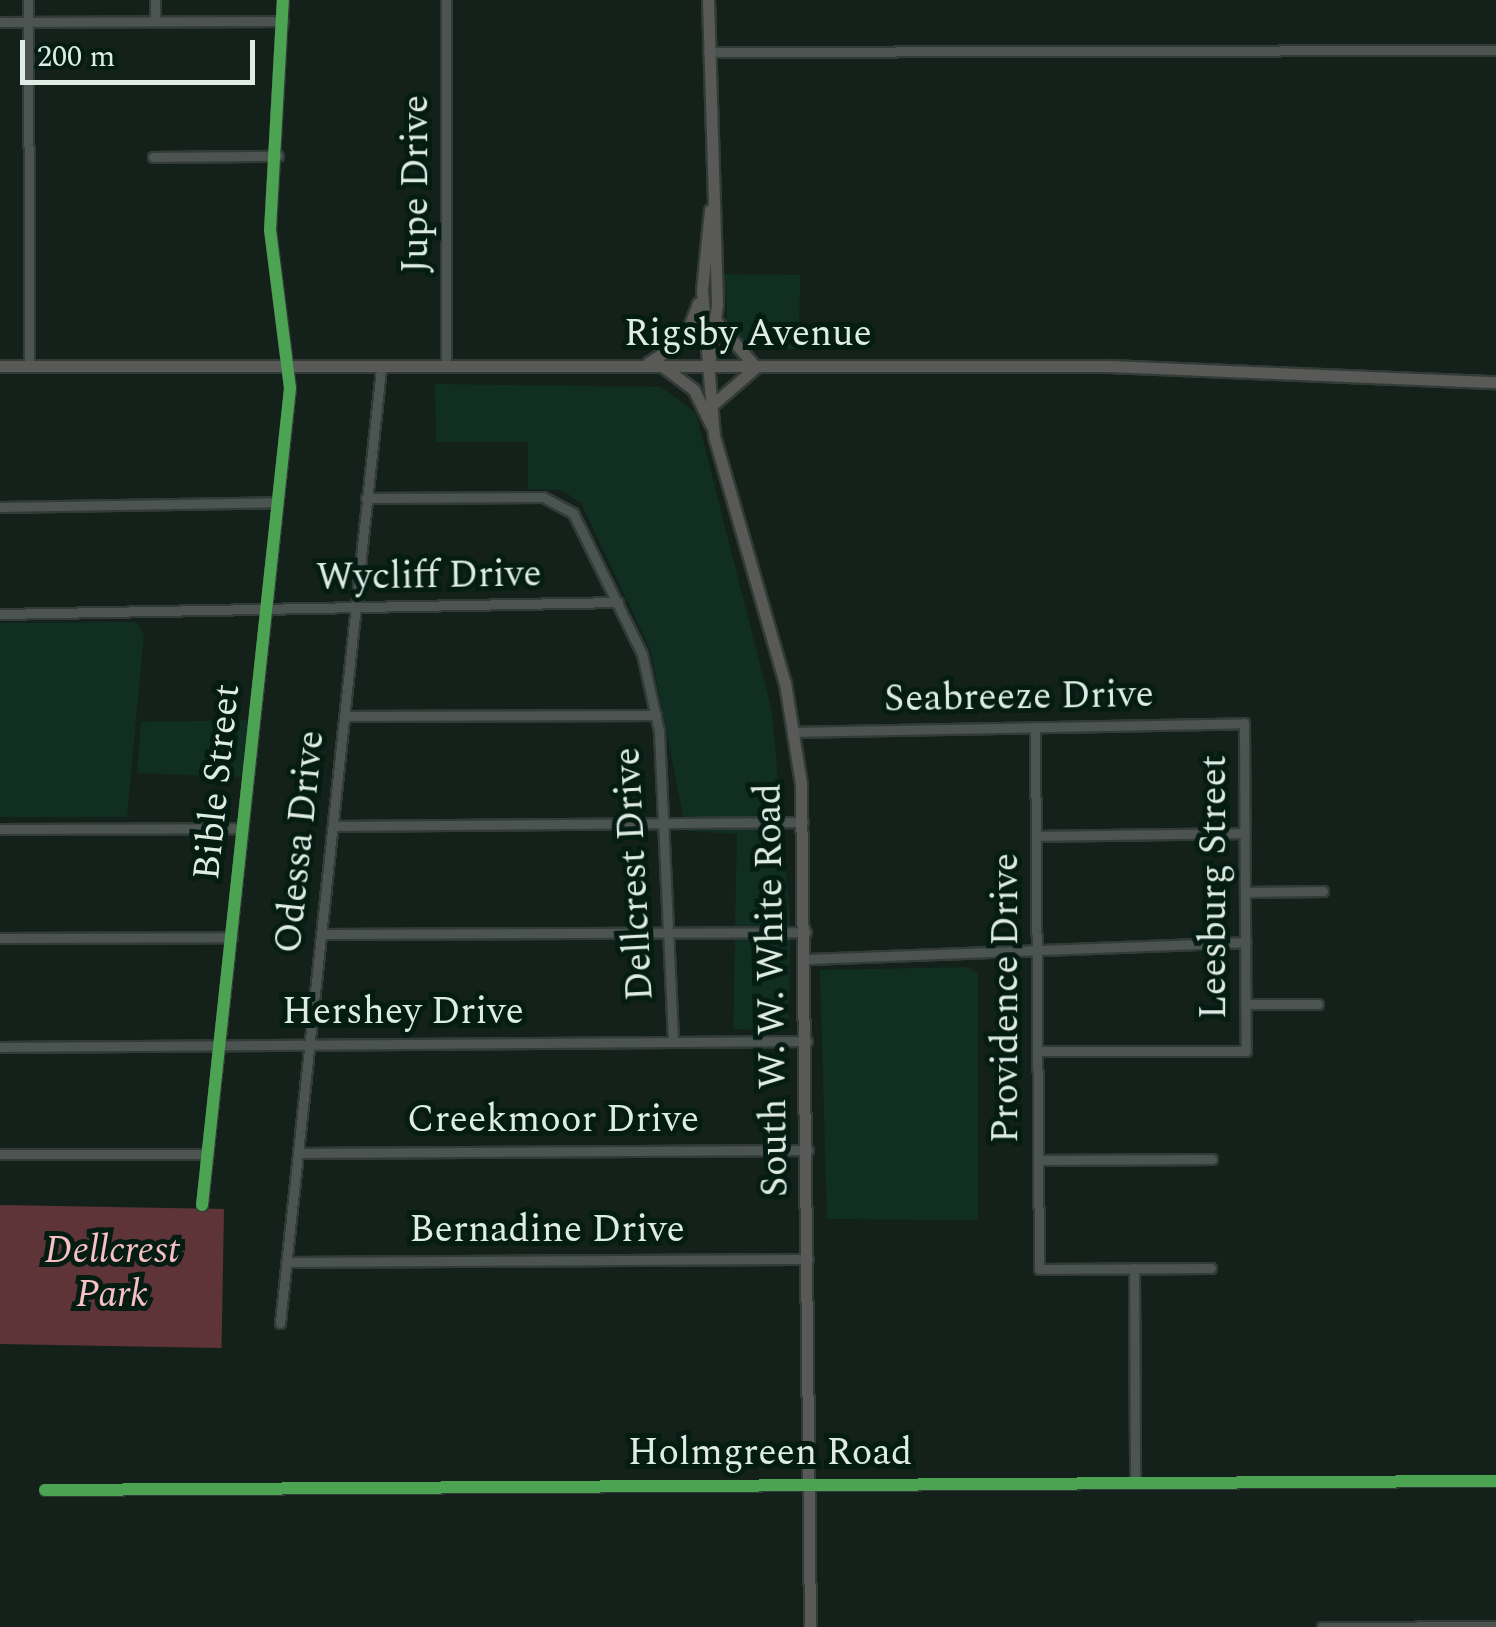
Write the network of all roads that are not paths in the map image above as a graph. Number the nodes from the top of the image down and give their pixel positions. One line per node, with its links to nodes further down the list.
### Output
1 (28, 0): 8 (street)
2 (155, 0): 6 (street)
3 (282, 0): 9 (street, Bible Street)
4 (446, 0): 25 (street, Jupe Drive)
5 (708, 0): 11 (main road, South W. W. White Road)
6 (155, 21): 8 (street); 9 (street)
7 (0, 22): 8 (street)
8 (28, 22): 23 (street)
9 (282, 22): 12 (street, Bible Street)
10 (1496, 50): 11 (street)
11 (708, 52): 14 (main road, South W. W. White Road)
12 (278, 156): 13 (street); 24 (street, Bible Street)
13 (153, 157)
14 (710, 210): 15 (main road, South W. W. White Road); 16 (main road, South W. W. White Road)
15 (702, 297): 16 (main road); 18 (main road, South W. W. White Road); 20 (main road)
16 (717, 304): 17 (main road, South W. W. White Road)
17 (717, 322): 18 (main road, South W. W. White Road); 19 (main road)
18 (709, 364): 19 (main road, Rigsby Avenue); 21 (main road, Rigsby Avenue); 28 (main road, South W. W. White Road)
19 (758, 364): 27 (main road, Rigsby Avenue); 28 (main road)
20 (646, 365): 21 (main road, Rigsby Avenue); 25 (main road, Rigsby Avenue)
21 (661, 365): 29 (main road)
22 (0, 366): 23 (main road, Rigsby Avenue)
23 (30, 366): 24 (main road, Rigsby Avenue)
24 (285, 367): 26 (main road, Rigsby Avenue); 31 (street, Bible Street)
25 (446, 367): 26 (main road, Rigsby Avenue)
26 (382, 368): 30 (street, Odessa Drive)
27 (1496, 382)
28 (711, 406): 29 (main road, South W. W. White Road)
29 (714, 430): 41 (main road, South W. W. White Road)
30 (366, 498): 33 (street, Dellcrest Drive); 34 (street, Odessa Drive)
31 (278, 502): 32 (street); 35 (street, Bible Street)
32 (0, 507)
33 (618, 602): 34 (street, Wycliff Drive); 37 (street, Dellcrest Drive)
34 (356, 607): 35 (street, Wycliff Drive); 38 (street, Odessa Drive)
35 (266, 608): 36 (street, Wycliff Drive); 45 (street, Bible Street)
36 (0, 614)
37 (656, 714): 38 (street); 43 (street, Dellcrest Drive)
38 (344, 716): 44 (street, Odessa Drive)
39 (1244, 723): 40 (street, Seabreeze Drive); 47 (street, Leesburg Street)
40 (1035, 727): 41 (street, Seabreeze Drive); 48 (street, Providence Drive)
41 (794, 732): 42 (main road, South W. W. White Road)
42 (803, 822): 43 (street); 52 (main road, South W. W. White Road)
43 (670, 823): 44 (street); 51 (street, Dellcrest Drive)
44 (333, 826): 53 (street, Odessa Drive)
45 (243, 828): 46 (street); 54 (street, Bible Street)
46 (0, 829)
47 (1245, 833): 48 (street); 50 (street, Leesburg Street)
48 (1036, 836): 57 (street, Providence Drive)
49 (1323, 891): 50 (street)
50 (1245, 892): 56 (street, Leesburg Street)
51 (672, 932): 52 (street); 53 (street); 62 (street, Dellcrest Drive)
52 (806, 932): 58 (main road, South W. W. White Road)
53 (321, 934): 63 (street, Odessa Drive)
54 (232, 937): 55 (street); 64 (street, Bible Street)
55 (0, 938)
56 (1246, 942): 57 (street); 59 (street, Leesburg Street)
57 (1036, 945): 58 (street); 66 (street, Providence Drive)
58 (806, 959): 61 (main road, South W. W. White Road)
59 (1246, 1004): 60 (street); 66 (street, Leesburg Street)
60 (1318, 1004)
61 (807, 1041): 62 (street, Hershey Drive); 67 (main road, South W. W. White Road)
62 (673, 1042): 63 (street, Hershey Drive)
63 (310, 1044): 64 (street, Hershey Drive); 68 (street, Odessa Drive)
64 (220, 1045): 65 (street, Hershey Drive); 70 (street, Bible Street)
65 (0, 1047)
66 (1037, 1051): 72 (street, Providence Drive)
67 (808, 1150): 68 (street, Creekmoor Drive); 74 (main road, South W. W. White Road)
68 (298, 1152): 75 (street, Odessa Drive)
69 (0, 1154): 70 (street)
70 (208, 1154): 73 (street, Bible Street)
71 (1212, 1159): 72 (street)
72 (1038, 1160): 76 (street, Providence Drive)
73 (202, 1205)
74 (808, 1259): 75 (street, Bernadine Drive); 81 (main road, South W. W. White Road)
75 (286, 1262): 78 (street, Odessa Drive)
76 (1134, 1268): 77 (street); 80 (street)
77 (1211, 1268)
78 (280, 1323)
79 (1496, 1481): 80 (street, Holmgreen Road)
80 (1135, 1483): 81 (street, Holmgreen Road)
81 (810, 1484): 82 (street, Holmgreen Road); 84 (main road, South W. W. White Road)
82 (45, 1490)
83 (1496, 1626): 85 (street)
84 (810, 1627)
85 (1322, 1627)

